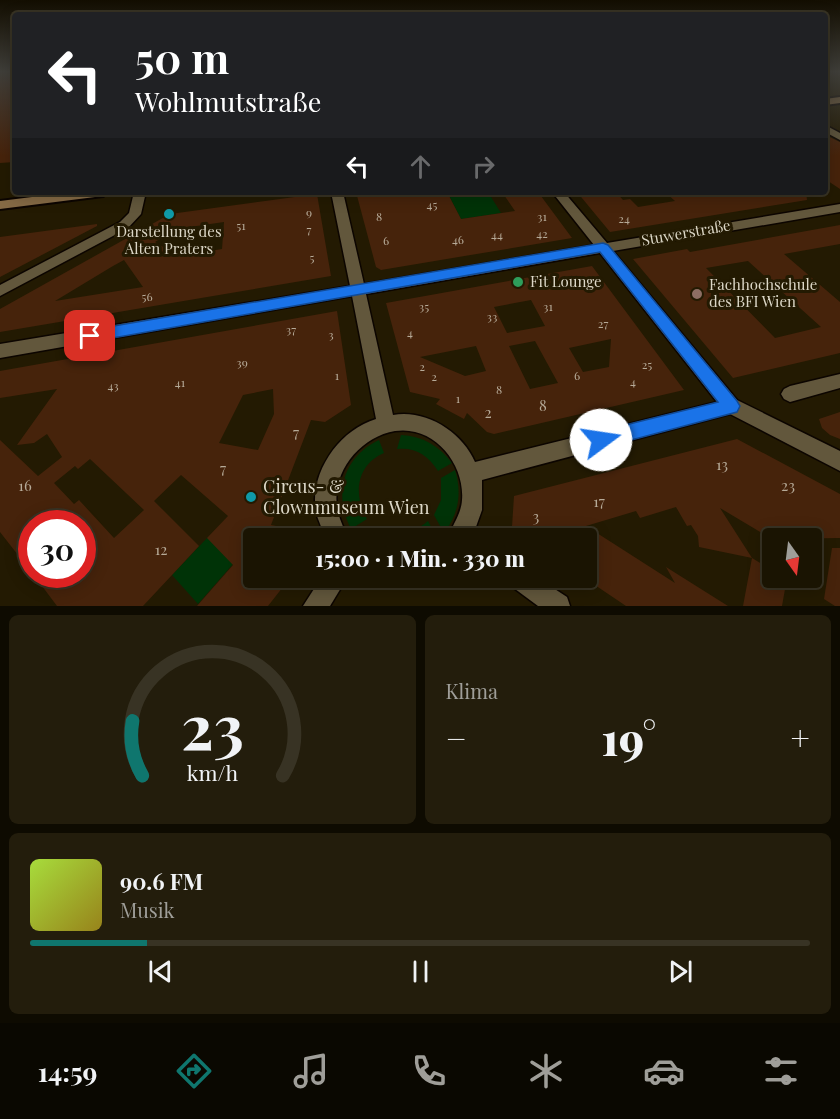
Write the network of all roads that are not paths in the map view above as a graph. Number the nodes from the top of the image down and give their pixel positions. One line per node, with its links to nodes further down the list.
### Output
1 (79, 195): 5 (main road)
2 (338, 195): 8 (street)
3 (560, 195): 7 (street)
4 (139, 197): 9 (street)
5 (0, 205)
6 (840, 208): 7 (street, Stuwerstraße)
7 (603, 247): 8 (street, Stuwerstraße); 13 (street)
8 (359, 290): 10 (street, Stuwerstraße); 14 (street)
9 (0, 291)
10 (0, 351)
11 (840, 381): 12 (street)
12 (790, 394)
13 (731, 406): 15 (street); 16 (street)
14 (386, 424): 16 (street); 17 (street)
15 (840, 461)
16 (470, 473): 18 (street)
17 (333, 528)
18 (466, 528)
19 (328, 588): 21 (street)
20 (533, 588): 22 (street)
21 (315, 606)
22 (558, 606)

